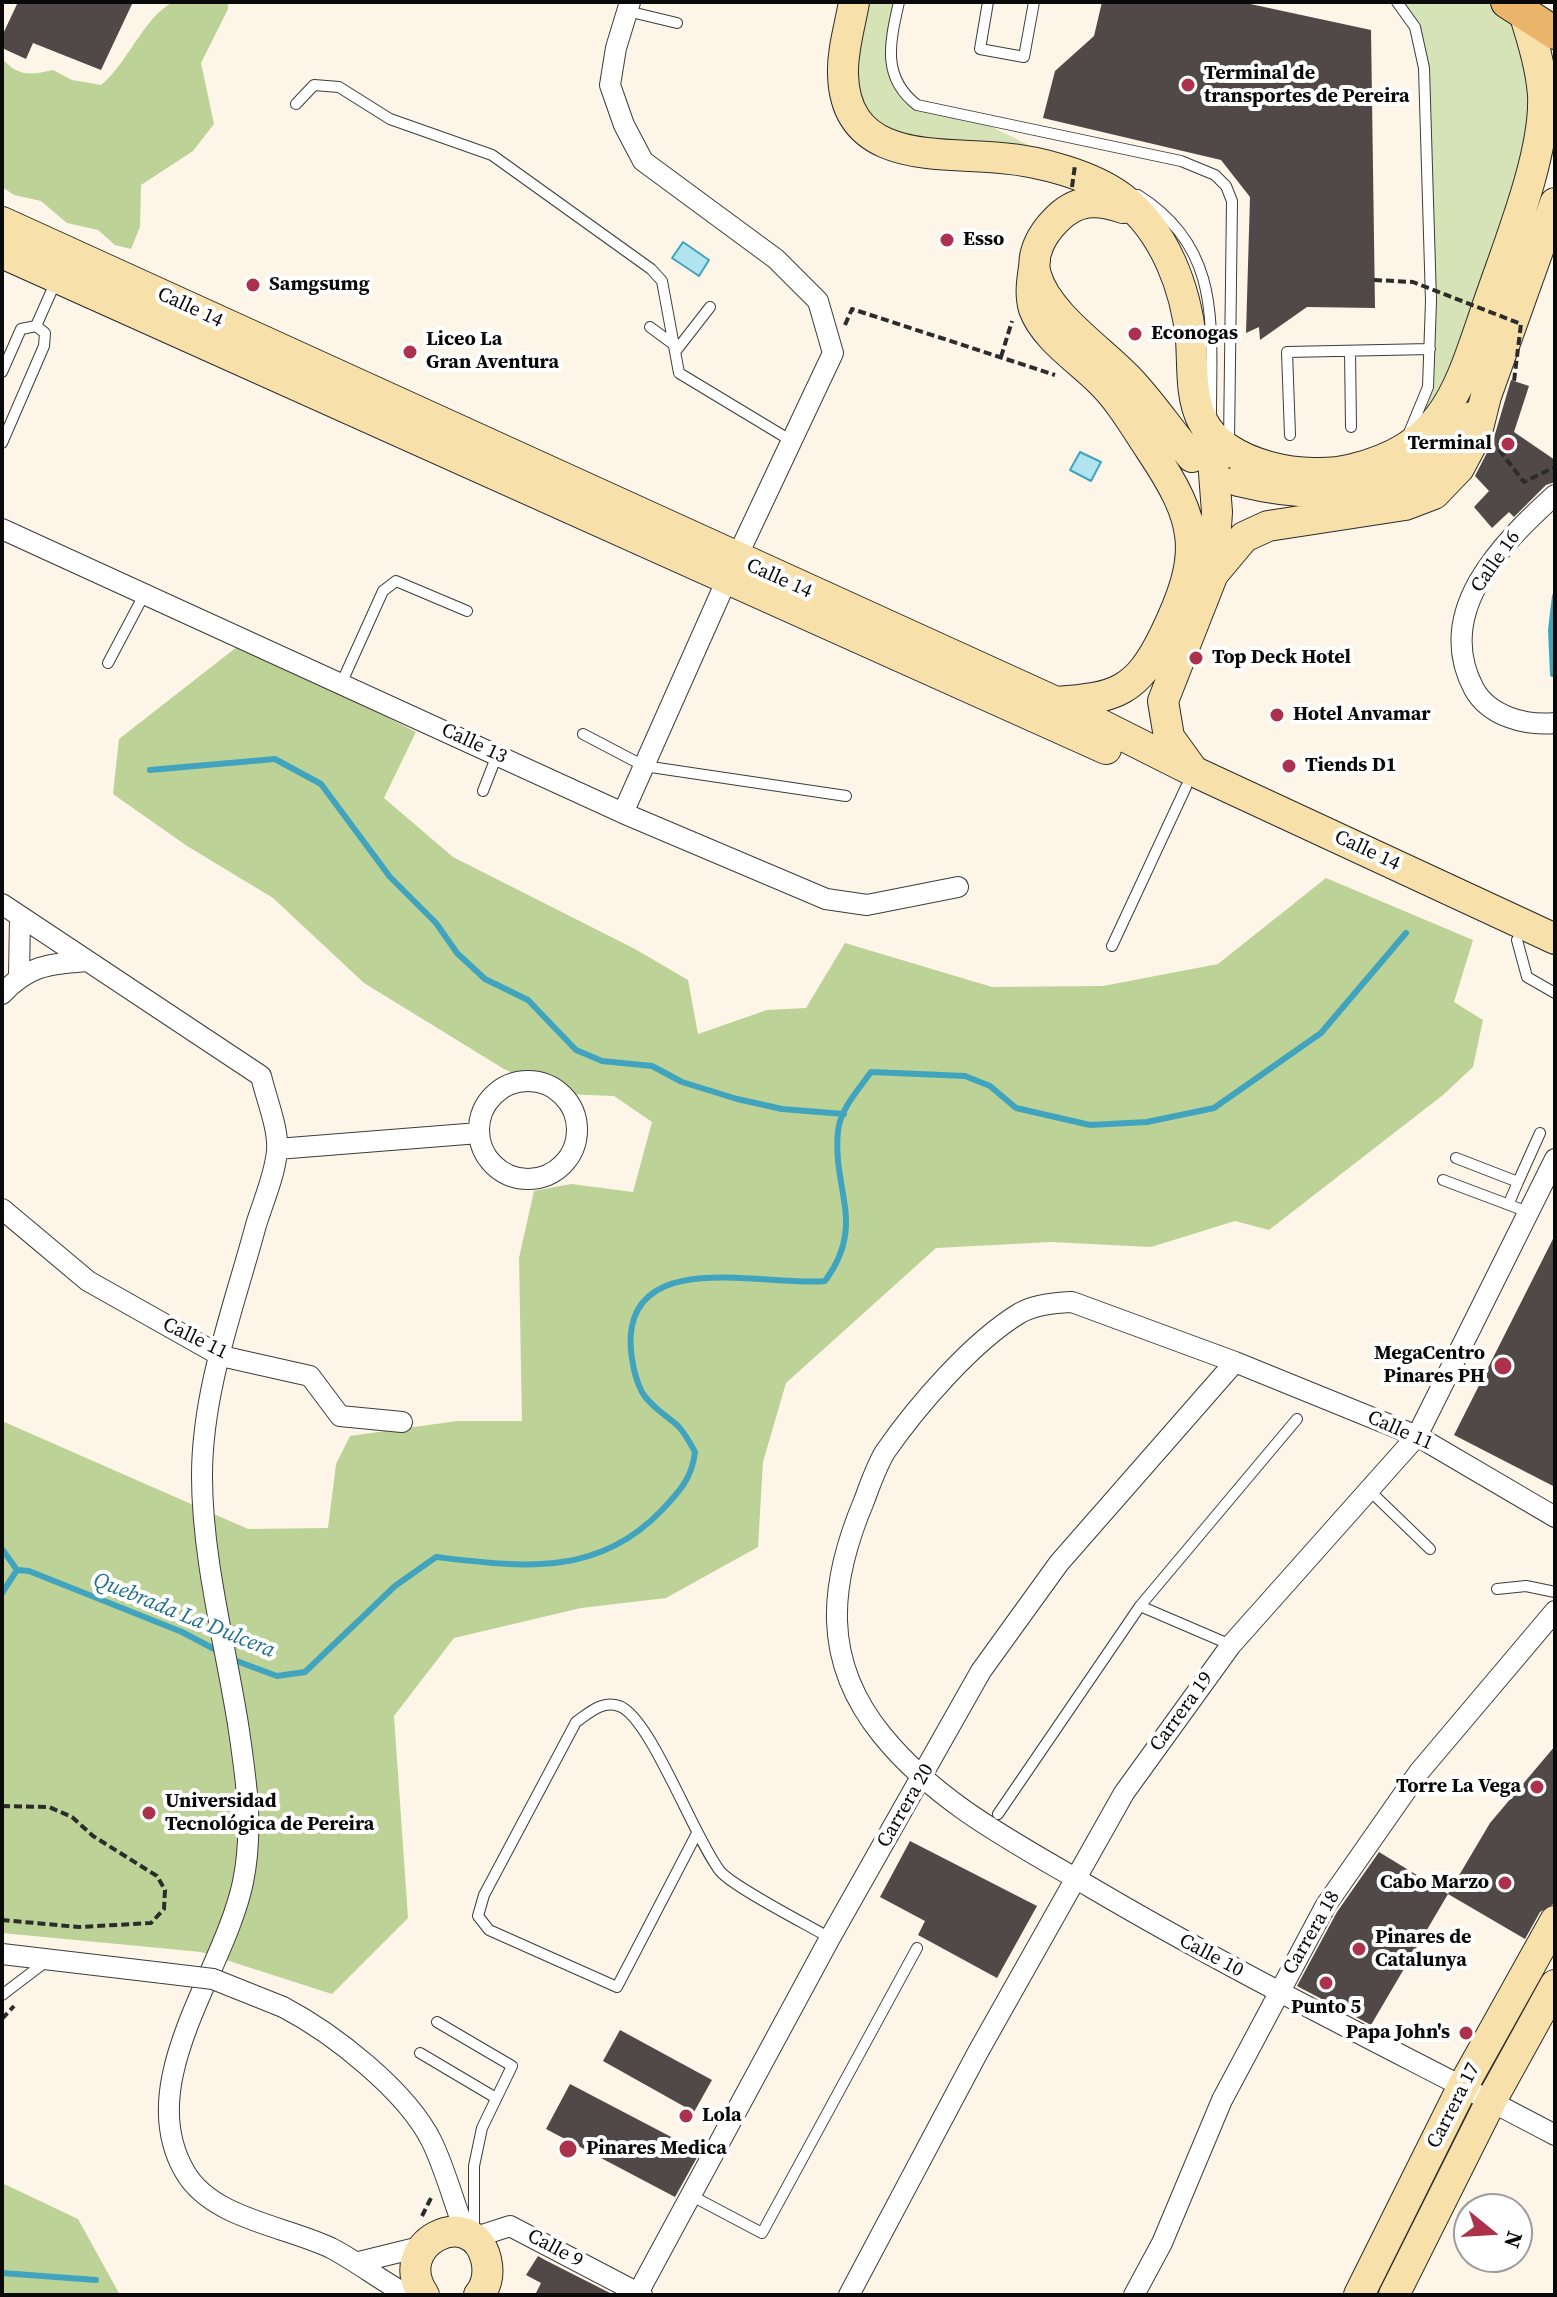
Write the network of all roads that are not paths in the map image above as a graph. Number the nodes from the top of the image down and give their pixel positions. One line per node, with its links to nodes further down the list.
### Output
1 (854, 2): 11 (main road)
2 (899, 2): 29 (lane)
3 (988, 2): 4 (lane)
4 (1034, 2)
5 (1397, 2): 22 (lane)
6 (628, 6): 8 (lane); 28 (street)
7 (1516, 9): 9 (main road); 32 (main road)
8 (677, 23)
9 (1555, 33)
10 (296, 104): 21 (lane)
11 (1068, 174): 13 (main road); 29 (lane)
12 (1555, 203): 25 (main road)
13 (1136, 213): 16 (main road); 29 (main road)
14 (2, 222): 36 (main road, Calle 14)
15 (2, 253): 17 (main road, Calle 14)
16 (1035, 260): 31 (main road); 42 (main road)
17 (58, 278): 19 (lane); 36 (main road, Calle 14)
18 (710, 307): 21 (lane)
19 (36, 326): 24 (lane); 30 (lane)
20 (650, 327): 21 (lane)
21 (674, 348): 28 (lane)
22 (1430, 349): 23 (lane); 32 (lane)
23 (1350, 351): 26 (lane); 27 (lane)
24 (2, 372)
25 (1499, 395): 33 (main road); 37 (main road)
26 (1351, 427)
27 (1290, 435)
28 (790, 440): 36 (street)
29 (1220, 440): 32 (main road); 37 (main road)
30 (2, 443)
31 (1192, 457)
32 (1390, 458)
33 (1238, 481)
34 (1555, 495): 44 (street, Calle 16)
35 (2, 529): 38 (street, Calle 13)
36 (732, 569): 43 (main road, Calle 14); 46 (main road, Calle 14); 48 (street)
37 (1213, 574): 49 (main road)
38 (145, 593): 40 (lane); 41 (street, Calle 13)
39 (467, 611): 41 (lane)
40 (108, 663)
41 (341, 684): 47 (street, Calle 13)
42 (1116, 695): 43 (main road); 46 (main road)
43 (1056, 702): 46 (main road, Calle 14)
44 (1555, 723)
45 (583, 734): 48 (lane)
46 (1119, 744): 49 (main road, Calle 14)
47 (497, 755): 50 (lane); 52 (street, Calle 13)
48 (644, 766): 51 (lane); 52 (street)
49 (1190, 779): 56 (main road, Calle 14); 57 (main road, Calle 14); 58 (lane)
50 (483, 791)
51 (846, 796)
52 (623, 813): 53 (street, Calle 13)
53 (958, 887)
54 (2, 904): 55 (street)
55 (20, 917): 60 (street); 61 (street)
56 (1555, 939)
57 (1517, 940): 59 (main road, Calle 14); 62 (lane)
58 (1112, 946)
59 (1555, 958)
60 (86, 961): 61 (street); 66 (street)
61 (19, 976): 63 (street)
62 (1555, 993)
63 (2, 994)
64 (479, 1133): 64 (street); 66 (street)
65 (1540, 1133): 70 (lane)
66 (277, 1149): 73 (street)
67 (1456, 1158): 70 (lane)
68 (1555, 1159): 71 (street, Carrera 19)
69 (1443, 1180): 71 (lane)
70 (1518, 1182): 71 (lane)
71 (1518, 1208): 77 (street, Carrera 19)
72 (2, 1209): 73 (street, Calle 11)
73 (221, 1356): 76 (street, Calle 11); 107 (street)
74 (1235, 1362): 77 (street, Calle 11); 86 (street, Carrera 20); 86 (street, Calle 11)
75 (1297, 1419): 83 (lane)
76 (402, 1422)
77 (1417, 1436): 78 (street, Carrera 19); 79 (street, Calle 11)
78 (1371, 1492): 80 (lane); 85 (street, Carrera 19)
79 (1555, 1517)
80 (1430, 1549)
81 (1497, 1589): 82 (lane)
82 (1555, 1592)
83 (1140, 1606): 85 (lane); 87 (lane)
84 (1555, 1611): 96 (street, Carrera 18)
85 (1231, 1645): 89 (street, Carrera 19)
86 (923, 1776): 89 (street, Calle 10); 91 (street, Carrera 20)
87 (998, 1814)
88 (696, 1835): 88 (lane); 91 (lane)
89 (1078, 1880): 96 (street, Calle 10); 112 (street, Carrera 19)
90 (1555, 1921): 100 (main road, Carrera 17)
91 (830, 1938): 105 (street, Carrera 20)
92 (917, 1948): 105 (lane)
93 (2, 1954): 94 (street)
94 (50, 1959): 97 (lane); 104 (street, bridge)
95 (1555, 1985): 102 (main road, Carrera 17)
96 (1278, 1992): 100 (street, Calle 10); 113 (street, Carrera 18)
97 (2, 1995)
98 (437, 2022): 101 (lane)
99 (420, 2053): 101 (lane)
100 (1463, 2086): 102 (street, Calle 10); 114 (main road, Carrera 17)
101 (496, 2098): 108 (lane)
102 (1491, 2101): 103 (street, Calle 10); 115 (main road, Carrera 17)
103 (1555, 2135)
104 (440, 2183): 106 (street); 108 (street)
105 (692, 2196): 109 (street, Carrera 20)
106 (424, 2236): 107 (street); 108 (main road); 111 (main road)
107 (359, 2262): 110 (street)
108 (481, 2266): 109 (street, Calle 9)
109 (640, 2294)
110 (408, 2295)
111 (424, 2295)
112 (849, 2295)
113 (1134, 2295)
114 (1359, 2295)
115 (1394, 2295)

